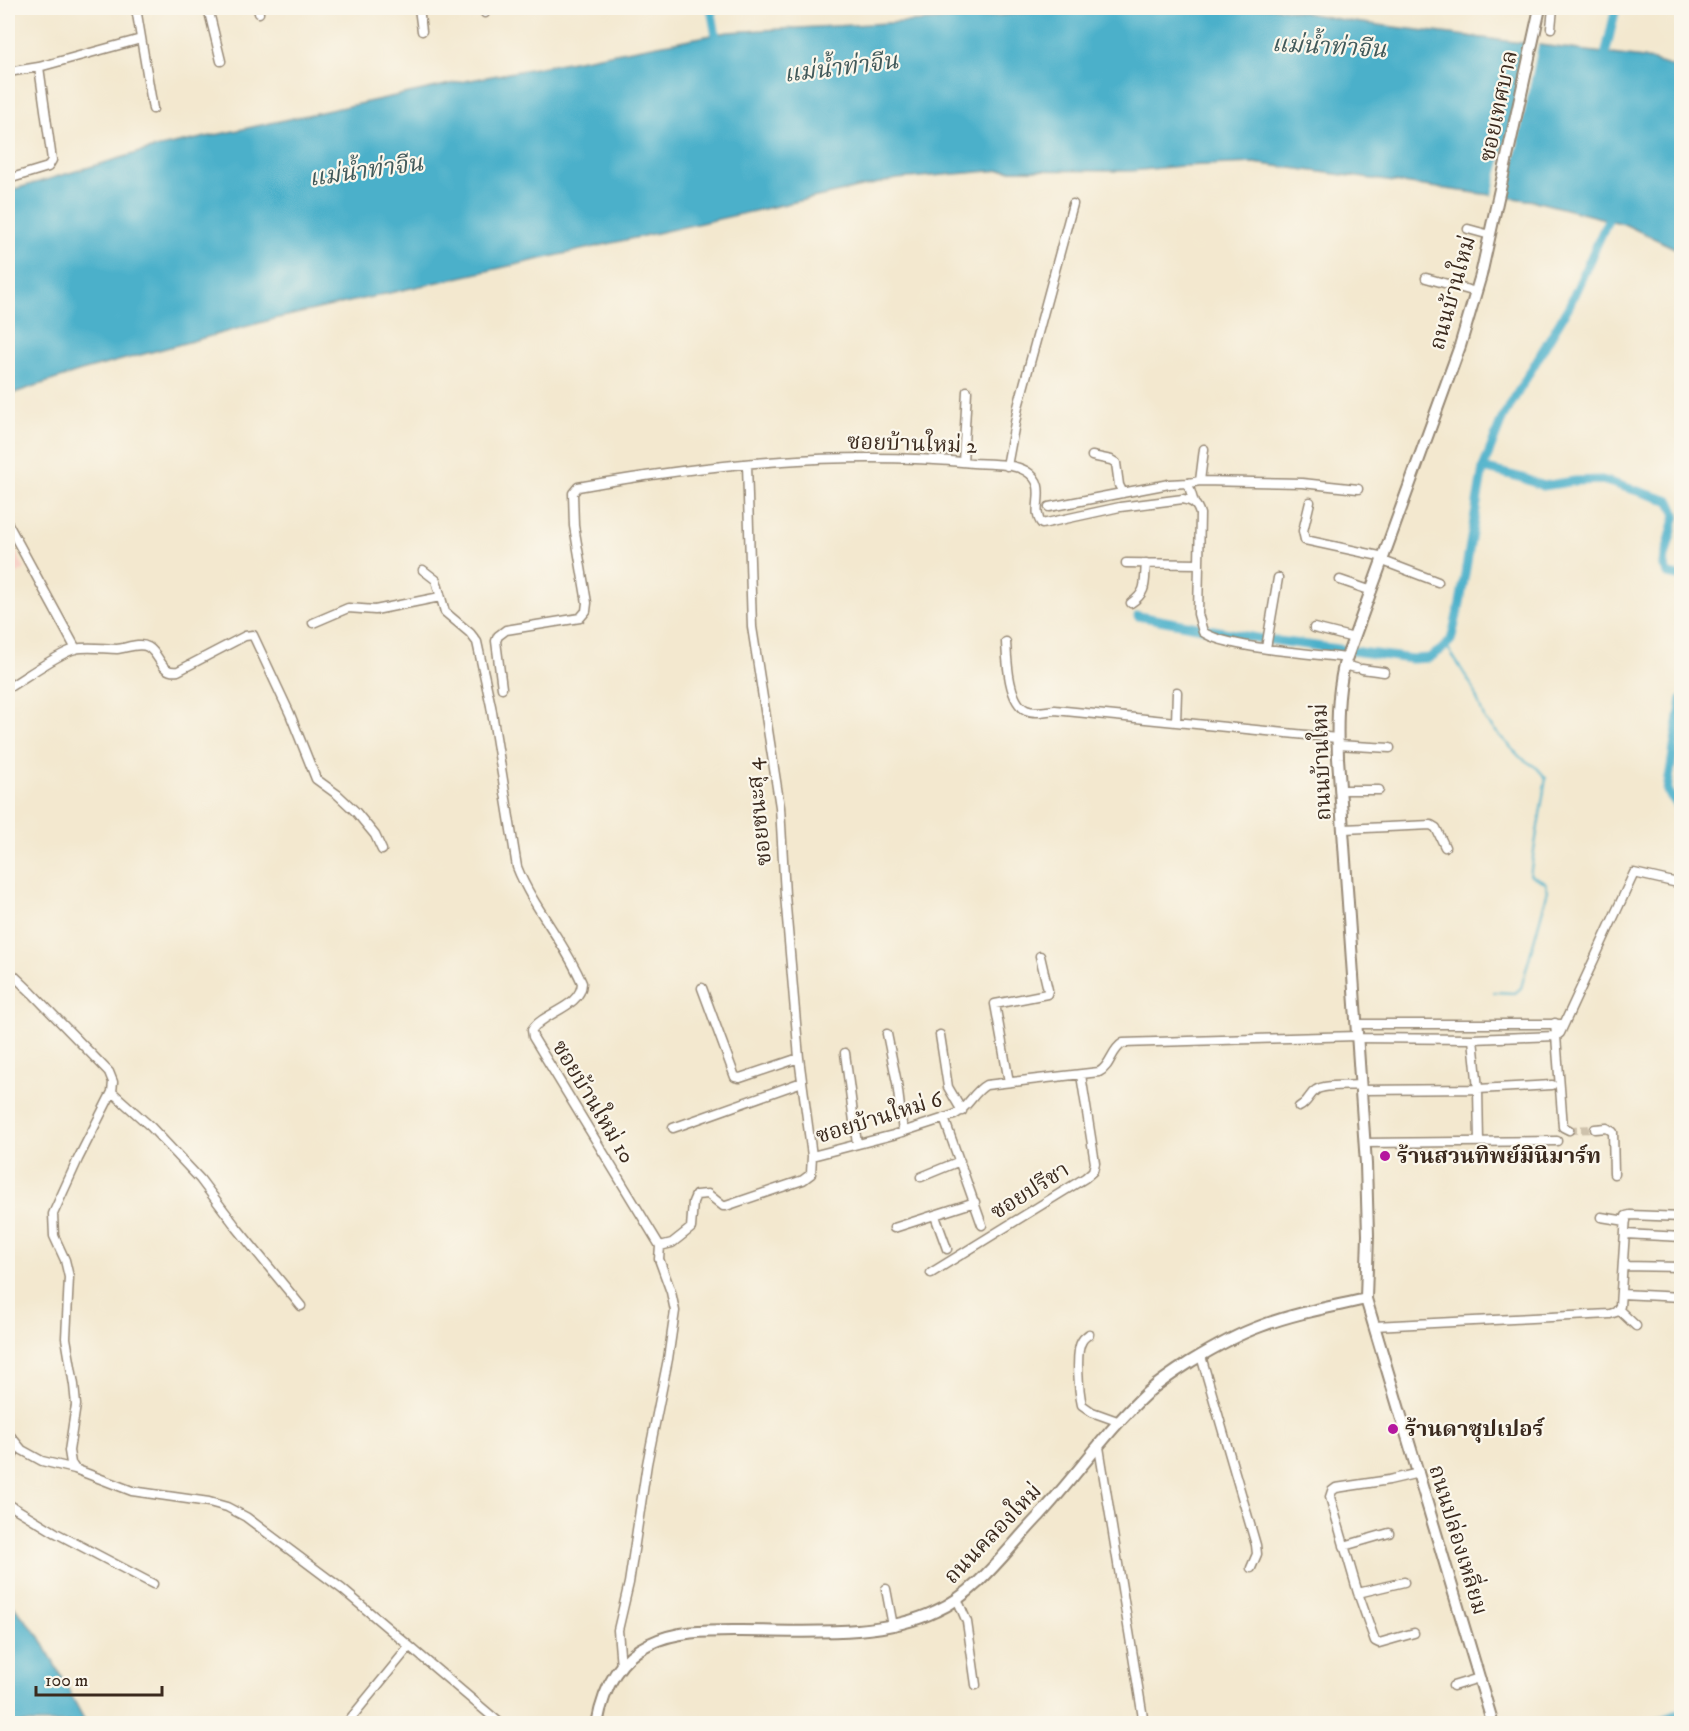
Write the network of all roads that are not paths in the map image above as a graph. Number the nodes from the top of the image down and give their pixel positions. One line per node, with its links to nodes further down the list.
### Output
1 (136, 8): 8 (street)
2 (208, 8): 9 (street)
3 (419, 8): 7 (street)
4 (1540, 8): 15 (street, ซอยเทศบาล)
5 (1552, 8): 6 (street)
6 (1551, 28)
7 (422, 31)
8 (141, 39): 10 (street); 12 (street)
9 (221, 61)
10 (39, 67): 11 (street); 13 (street)
11 (8, 72)
12 (153, 109)
13 (15, 177)
14 (1073, 204): 25 (street)
15 (1495, 213): 17 (street, ถนนบ้านใหม่)
16 (1468, 229): 17 (street)
17 (1490, 235): 19 (street, ถนนบ้านใหม่)
18 (1426, 278): 19 (street)
19 (1476, 292): 34 (street, ถนนบ้านใหม่)
20 (967, 391): 23 (street)
21 (1204, 449): 26 (street)
22 (1092, 456): 29 (street)
23 (963, 462): 24 (street, ซอยบ้านใหม่ 2); 25 (street, ซอยบ้านใหม่ 2)
24 (747, 464): 54 (street, ซอยบ้านใหม่ 2); 75 (street, ซอยชนะสุ 4)
25 (1007, 466): 31 (street, ซอยบ้านใหม่ 2)
26 (1200, 481): 27 (street); 28 (street)
27 (1188, 483): 29 (street); 31 (street)
28 (1358, 489)
29 (1123, 493): 32 (street)
30 (1310, 502): 34 (street)
31 (1194, 503): 37 (street)
32 (1049, 507)
33 (8, 524): 50 (street)
34 (1383, 559): 41 (street); 42 (street, ถนนบ้านใหม่)
35 (1126, 563): 36 (street)
36 (1146, 563): 37 (street); 44 (street)
37 (1199, 564): 49 (street)
38 (423, 570): 43 (street, ซอยบ้านใหม่ 10)
39 (1278, 578): 49 (street)
40 (1340, 580): 42 (street)
41 (1438, 582)
42 (1372, 591): 47 (street, ถนนบ้านใหม่)
43 (440, 597): 45 (street); 107 (street, ซอยบ้านใหม่ 10)
44 (1131, 603)
45 (313, 623)
46 (1314, 628): 47 (street)
47 (1354, 638): 51 (street, ถนนบ้านใหม่)
48 (1006, 642): 56 (street)
49 (1266, 648): 51 (street)
50 (76, 649): 53 (street); 63 (street)
51 (1346, 662): 52 (street); 57 (street, ถนนบ้านใหม่)
52 (1384, 672)
53 (8, 688)
54 (502, 688)
55 (1177, 692): 56 (street)
56 (1176, 722): 57 (street)
57 (1337, 741): 58 (street); 59 (street, ถนนบ้านใหม่)
58 (1390, 748)
59 (1341, 790): 60 (street); 61 (street, ถนนบ้านใหม่)
60 (1379, 790)
61 (1344, 830): 62 (street); 69 (street, ถนนบ้านใหม่)
62 (1445, 848)
63 (382, 850)
64 (1682, 884): 68 (street)
65 (1040, 956): 78 (street)
66 (8, 970): 82 (street)
67 (702, 988): 75 (street)
68 (1559, 1023): 69 (street); 72 (street)
69 (1357, 1033): 73 (street); 76 (street, ซอยบ้านใหม่ 6); 80 (street, ถนนบ้านใหม่)
70 (887, 1034): 89 (street)
71 (940, 1035): 84 (street)
72 (1556, 1036): 73 (street); 88 (street)
73 (1473, 1039): 81 (street)
74 (845, 1053): 93 (street)
75 (799, 1058): 77 (street, ซอยชนะสุ 4)
76 (1081, 1075): 78 (street, ซอยบ้านใหม่ 6); 111 (street, ซอยปรีชา)
77 (802, 1082): 86 (street); 94 (street, ซอยชนะสุ 4)
78 (1009, 1082): 84 (street, ซอยบ้านใหม่ 6)
79 (1552, 1085): 81 (street)
80 (1360, 1087): 81 (street); 83 (street); 92 (street, ถนนบ้านใหม่)
81 (1478, 1089): 91 (street)
82 (112, 1092): 115 (street); 125 (street)
83 (1299, 1107)
84 (962, 1111): 85 (street, ซอยบ้านใหม่ 6)
85 (944, 1118): 89 (street, ซอยบ้านใหม่ 6); 95 (street)
86 (673, 1128)
87 (1596, 1129): 96 (street)
88 (1569, 1130)
89 (903, 1132): 93 (street, ซอยบ้านใหม่ 6)
90 (1557, 1141): 91 (street)
91 (1479, 1142): 92 (street)
92 (1364, 1143): 114 (street, ถนนบ้านใหม่)
93 (857, 1144): 94 (street, ซอยบ้านใหม่ 6)
94 (812, 1156): 107 (street, ซอยบ้านใหม่ 6)
95 (960, 1161): 97 (street); 98 (street)
96 (1614, 1174)
97 (921, 1177)
98 (975, 1202): 99 (street); 103 (street)
99 (935, 1216): 104 (street); 108 (street)
100 (1601, 1217): 102 (street)
101 (1682, 1217): 102 (street)
102 (1626, 1221): 105 (street)
103 (982, 1225)
104 (894, 1228)
105 (1625, 1234): 106 (street); 109 (street)
106 (1682, 1236)
107 (660, 1246): 140 (street, ซอยบ้านใหม่ 10)
108 (947, 1250)
109 (1623, 1266): 110 (street); 112 (street)
110 (1682, 1267)
111 (931, 1273)
112 (1621, 1294): 113 (street); 116 (street)
113 (1682, 1297)
114 (1366, 1299): 117 (street, ถนนปล่องเหลี่ยม); 120 (street, ถนนคลองใหม่)
115 (301, 1306)
116 (1619, 1310): 117 (street); 118 (street)
117 (1374, 1326): 127 (street, ถนนปล่องเหลี่ยม)
118 (1636, 1326)
119 (1089, 1335): 121 (street)
120 (1201, 1356): 121 (street, ถนนคลองใหม่); 131 (street)
121 (1120, 1422): 124 (street, ถนนคลองใหม่)
122 (8, 1433): 123 (street)
123 (16, 1444): 125 (street); 126 (street)
124 (1099, 1447): 136 (street, ถนนคลองใหม่); 147 (street)
125 (75, 1469): 139 (street)
126 (8, 1472)
127 (1419, 1473): 130 (street); 141 (street, ถนนปล่องเหลี่ยม)
128 (8, 1504): 133 (street)
129 (1389, 1533): 130 (street)
130 (1344, 1546): 135 (street)
131 (1251, 1568)
132 (1404, 1582): 135 (street)
133 (153, 1584)
134 (886, 1589): 137 (street)
135 (1358, 1593): 138 (street)
136 (958, 1601): 137 (street, ถนนคลองใหม่); 142 (street)
137 (893, 1626): 140 (street, ถนนคลองใหม่)
138 (1414, 1633)
139 (409, 1647): 144 (street); 145 (street)
140 (621, 1666): 146 (street, ถนนคลองใหม่)
141 (1479, 1678): 143 (street); 148 (street, ถนนปล่องเหลี่ยม)
142 (976, 1685)
143 (1453, 1686)
144 (346, 1724)
145 (501, 1724)
146 (597, 1724)
147 (1144, 1724)
148 (1493, 1724)

